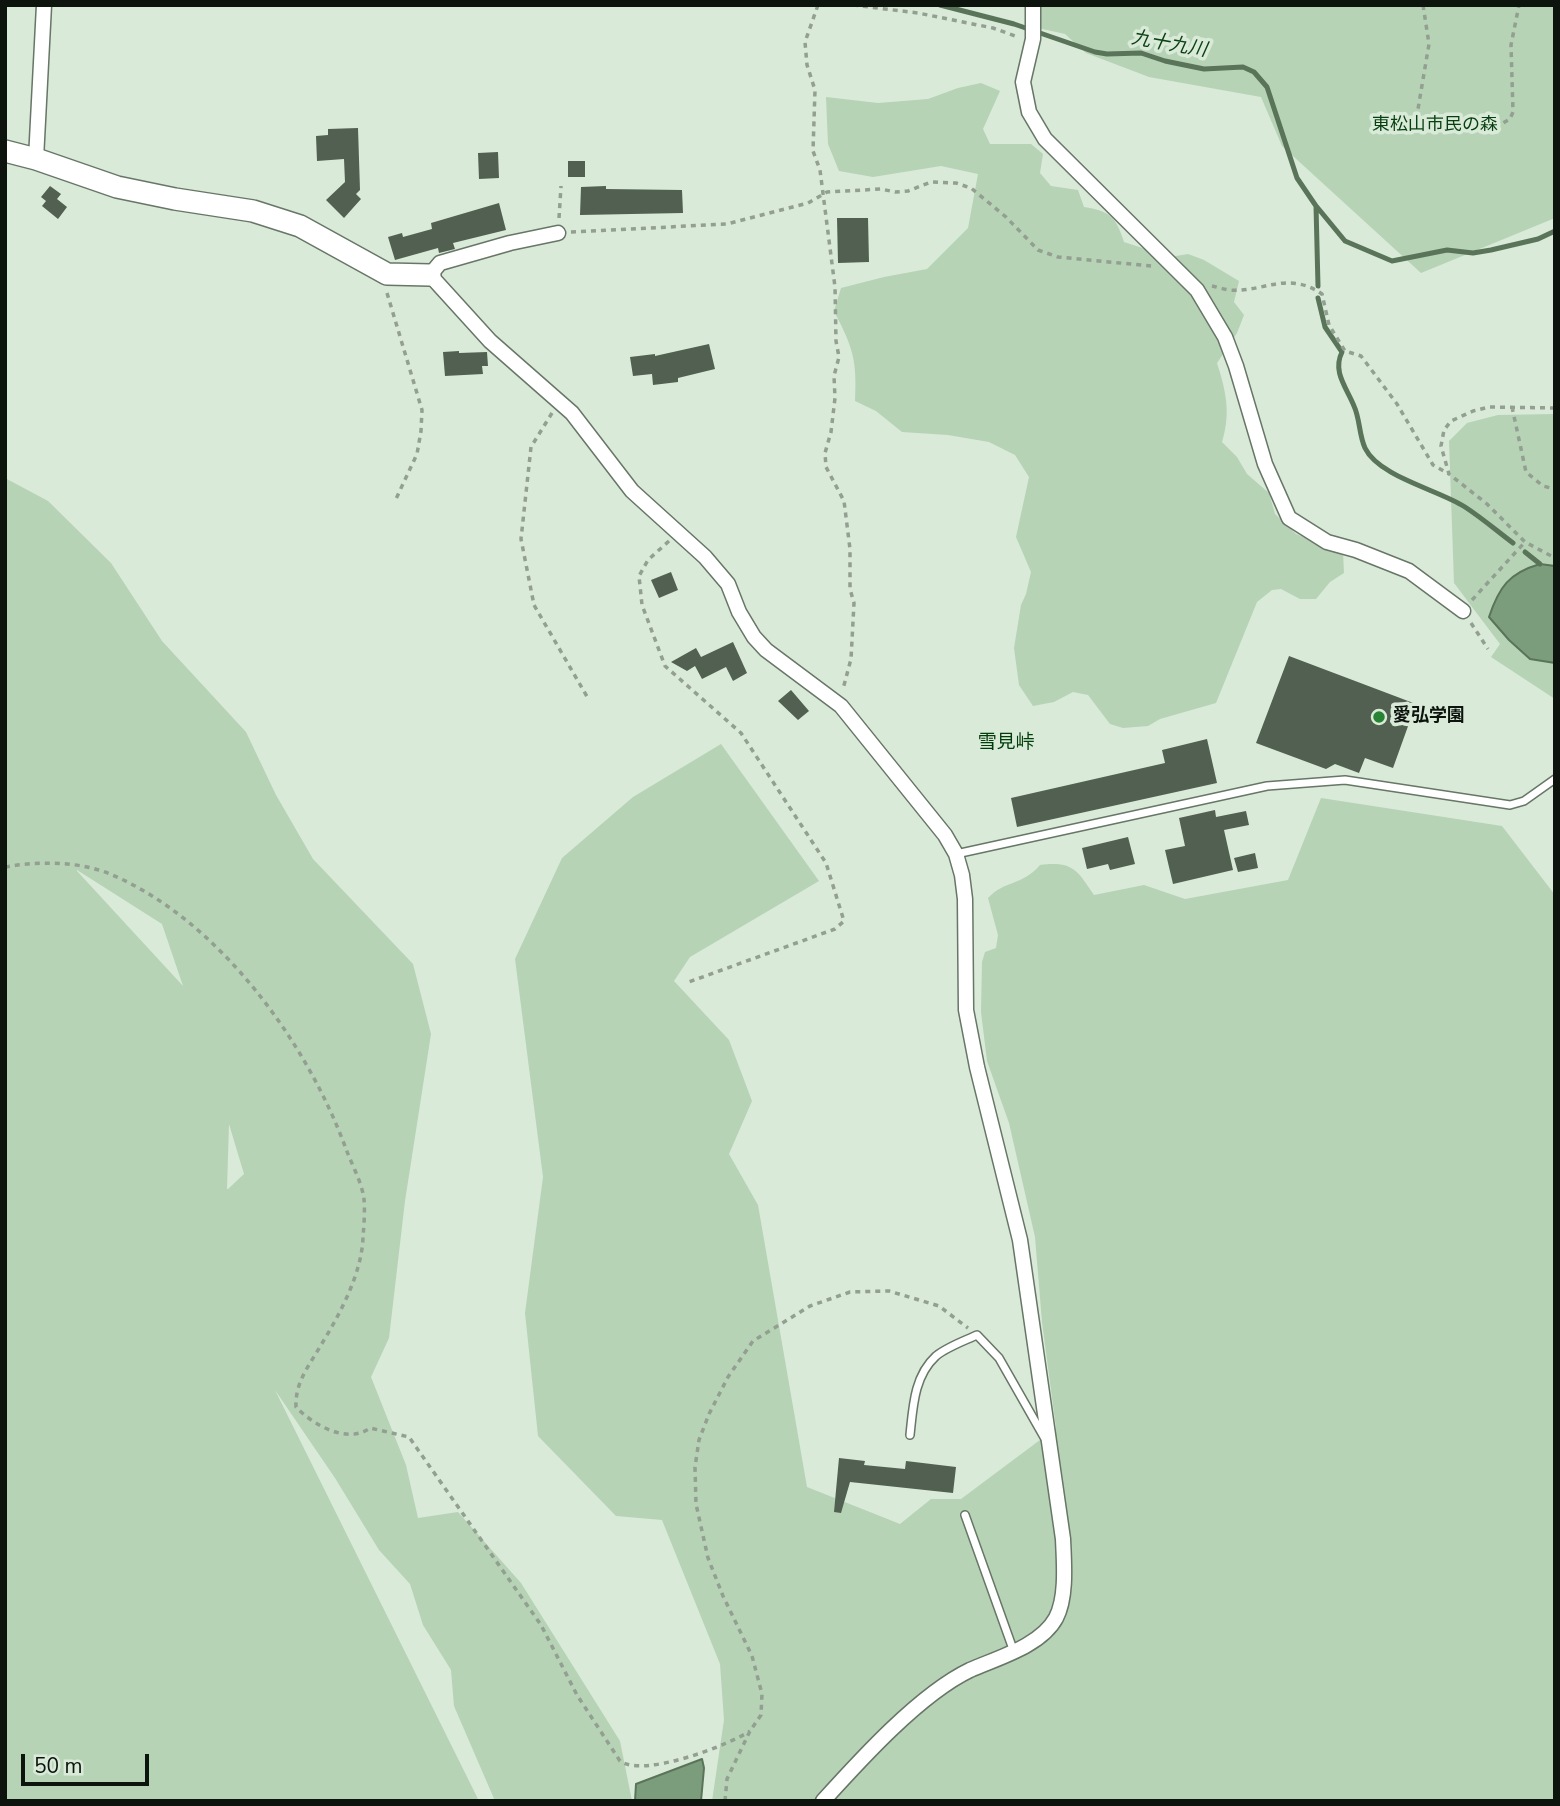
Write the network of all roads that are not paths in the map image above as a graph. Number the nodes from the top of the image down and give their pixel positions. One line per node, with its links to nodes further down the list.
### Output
1 (44, 5): 4 (street)
2 (1033, 12): 7 (street)
3 (5, 150): 4 (street)
4 (36, 159): 6 (street)
5 (558, 233): 6 (street)
6 (430, 275): 9 (street)
7 (1463, 611)
8 (1555, 779): 9 (lane)
9 (956, 854): 11 (street)
10 (910, 1435): 11 (lane)
11 (1051, 1450): 13 (street)
12 (965, 1515): 13 (lane)
13 (1014, 1653): 14 (street)
14 (823, 1801)

